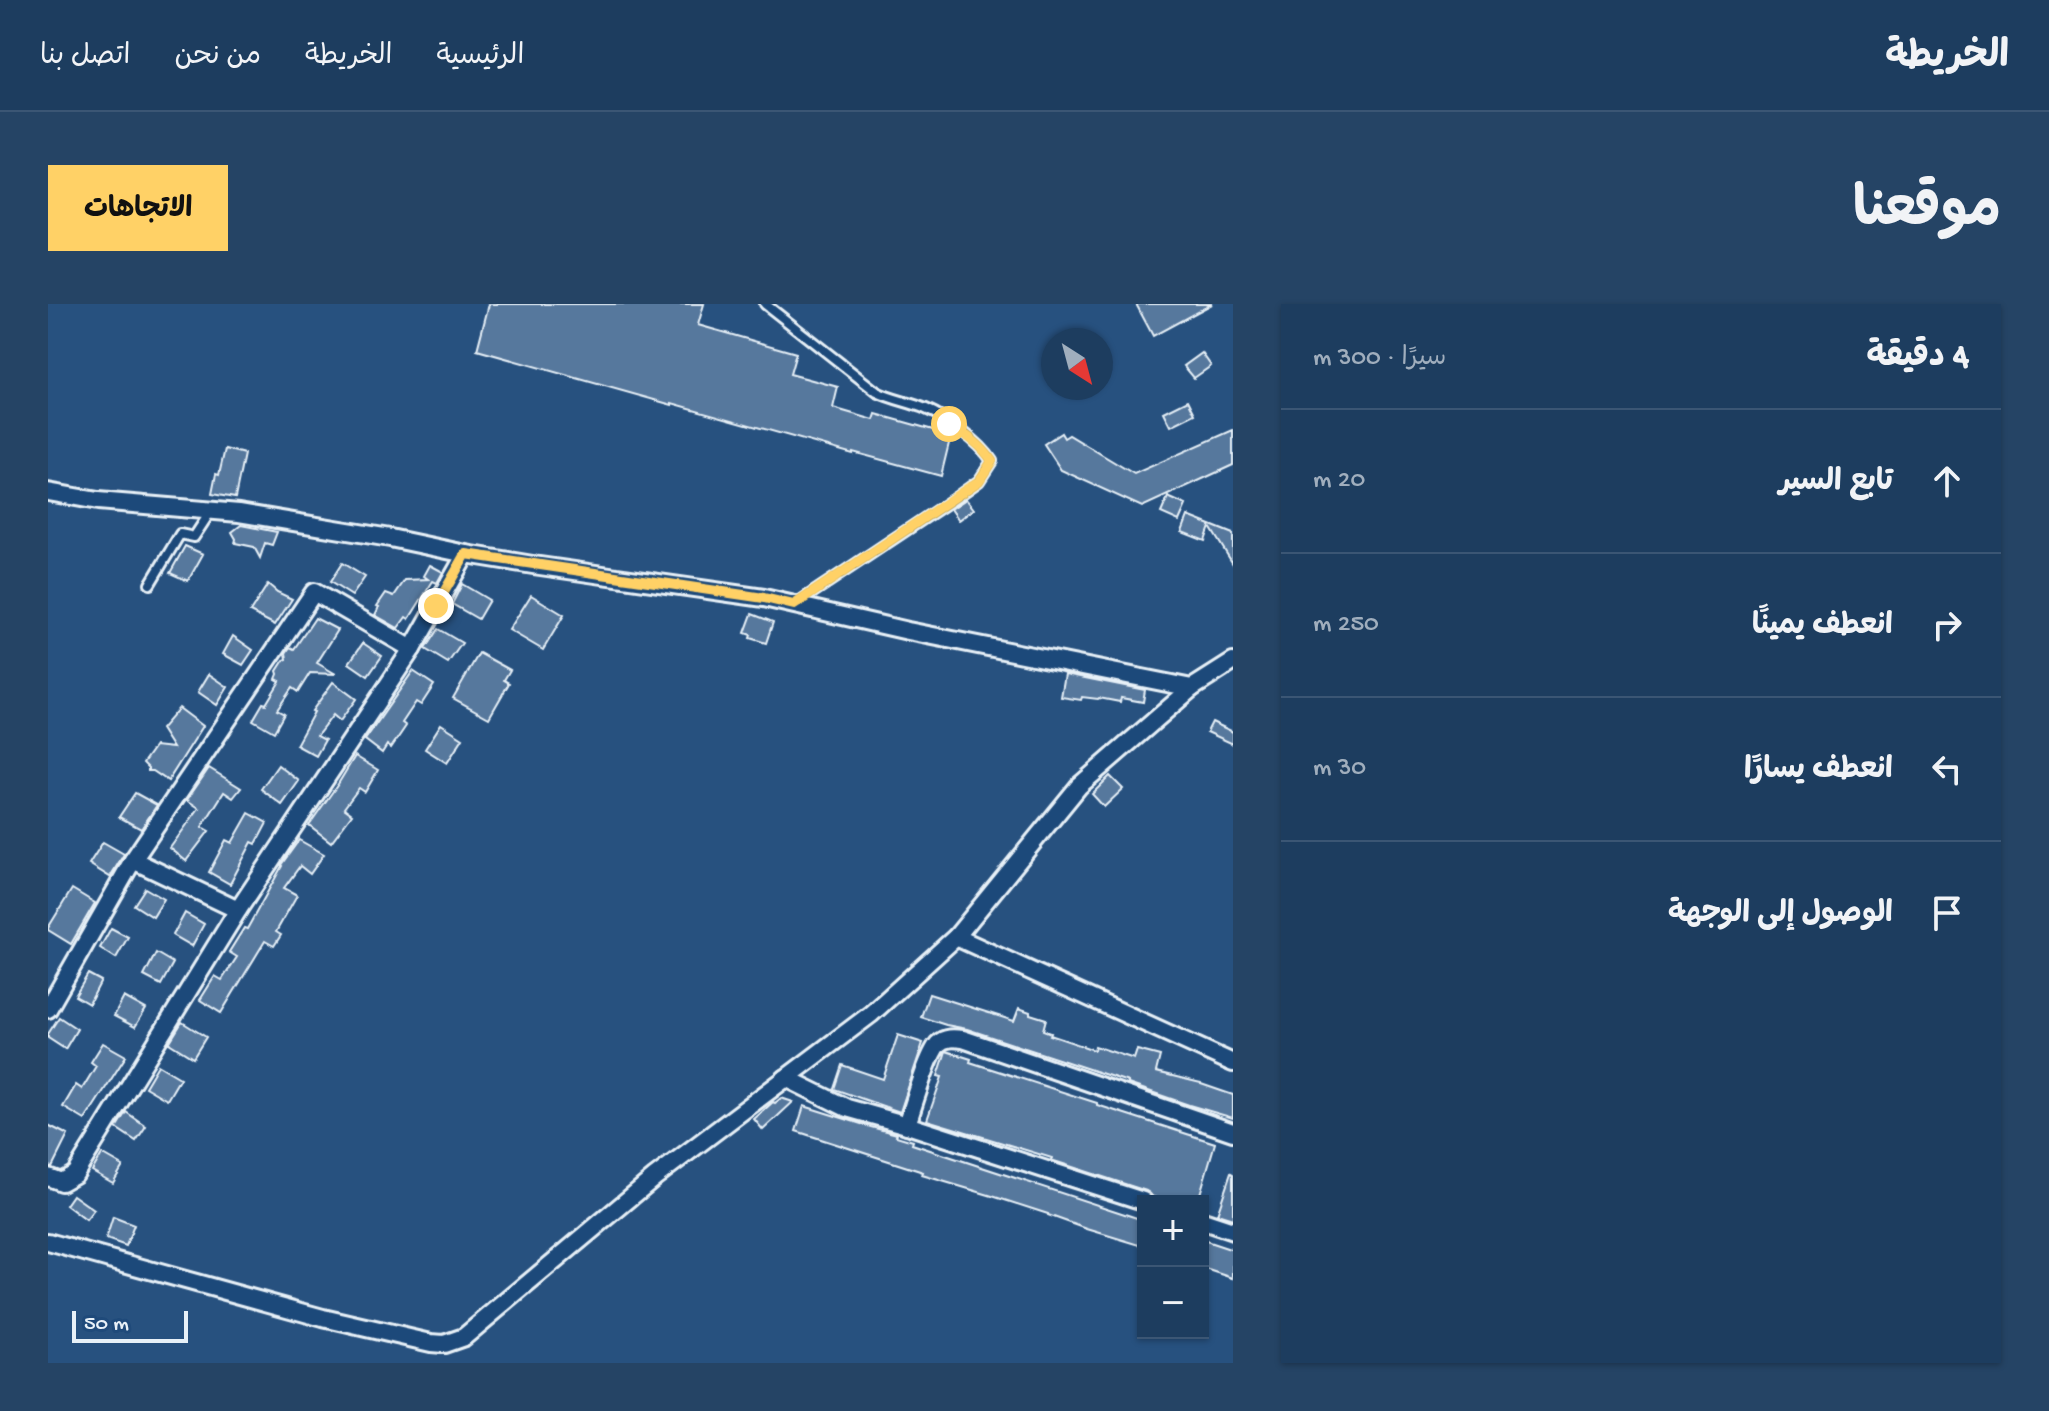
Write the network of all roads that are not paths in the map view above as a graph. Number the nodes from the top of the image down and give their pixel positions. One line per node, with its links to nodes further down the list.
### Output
1 (765, 304): 6 (lane)
2 (48, 492): 3 (street)
3 (211, 510): 4 (street); 5 (lane)
4 (466, 554): 6 (street); 7 (street)
5 (150, 584)
6 (794, 605): 9 (street)
7 (412, 649): 10 (street); 11 (street)
8 (1233, 662): 9 (street)
9 (1192, 688): 12 (street)
10 (133, 860): 11 (street); 13 (street)
11 (238, 910): 18 (street)
12 (956, 937): 14 (street); 15 (street)
13 (48, 1009)
14 (1233, 1063)
15 (786, 1078): 16 (street); 22 (street)
16 (907, 1125): 17 (street); 19 (street)
17 (1233, 1132)
18 (48, 1177)
19 (1137, 1199)
20 (1209, 1223): 21 (street)
21 (1233, 1231)
22 (48, 1242)

